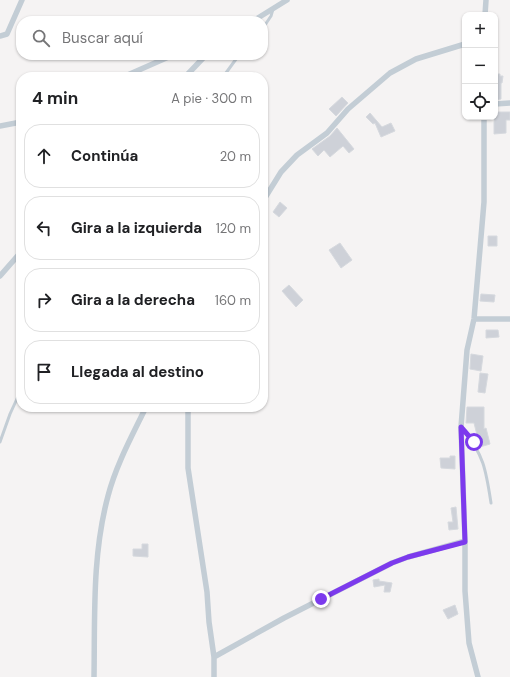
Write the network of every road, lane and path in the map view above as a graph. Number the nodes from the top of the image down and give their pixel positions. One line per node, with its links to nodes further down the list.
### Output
1 (22, 0): 8 (street)
2 (486, 0): 5 (street)
3 (284, 1): 4 (street)
4 (273, 8): 6 (street); 7 (lane)
5 (485, 12)
6 (261, 16)
7 (268, 20)
8 (0, 36)
9 (462, 45): 21 (street)
10 (162, 60): 13 (street)
11 (201, 60): 14 (street)
12 (235, 60): 15 (lane)
13 (134, 72)
14 (190, 72)
15 (227, 72)
16 (510, 103): 17 (street)
17 (498, 104)
18 (484, 120): 25 (street)
19 (16, 123): 20 (street)
20 (0, 126)
21 (268, 194)
22 (16, 258): 23 (street)
23 (0, 276)
24 (510, 318): 25 (street)
25 (474, 319): 29 (street)
26 (16, 401): 30 (lane)
27 (144, 412): 34 (street)
28 (188, 412): 33 (street)
29 (461, 427): 31 (lane); 32 (street)
30 (0, 442)
31 (491, 503)
32 (465, 542): 33 (street); 36 (street)
33 (214, 657): 35 (street)
34 (94, 677)
35 (214, 677)
36 (478, 677)

